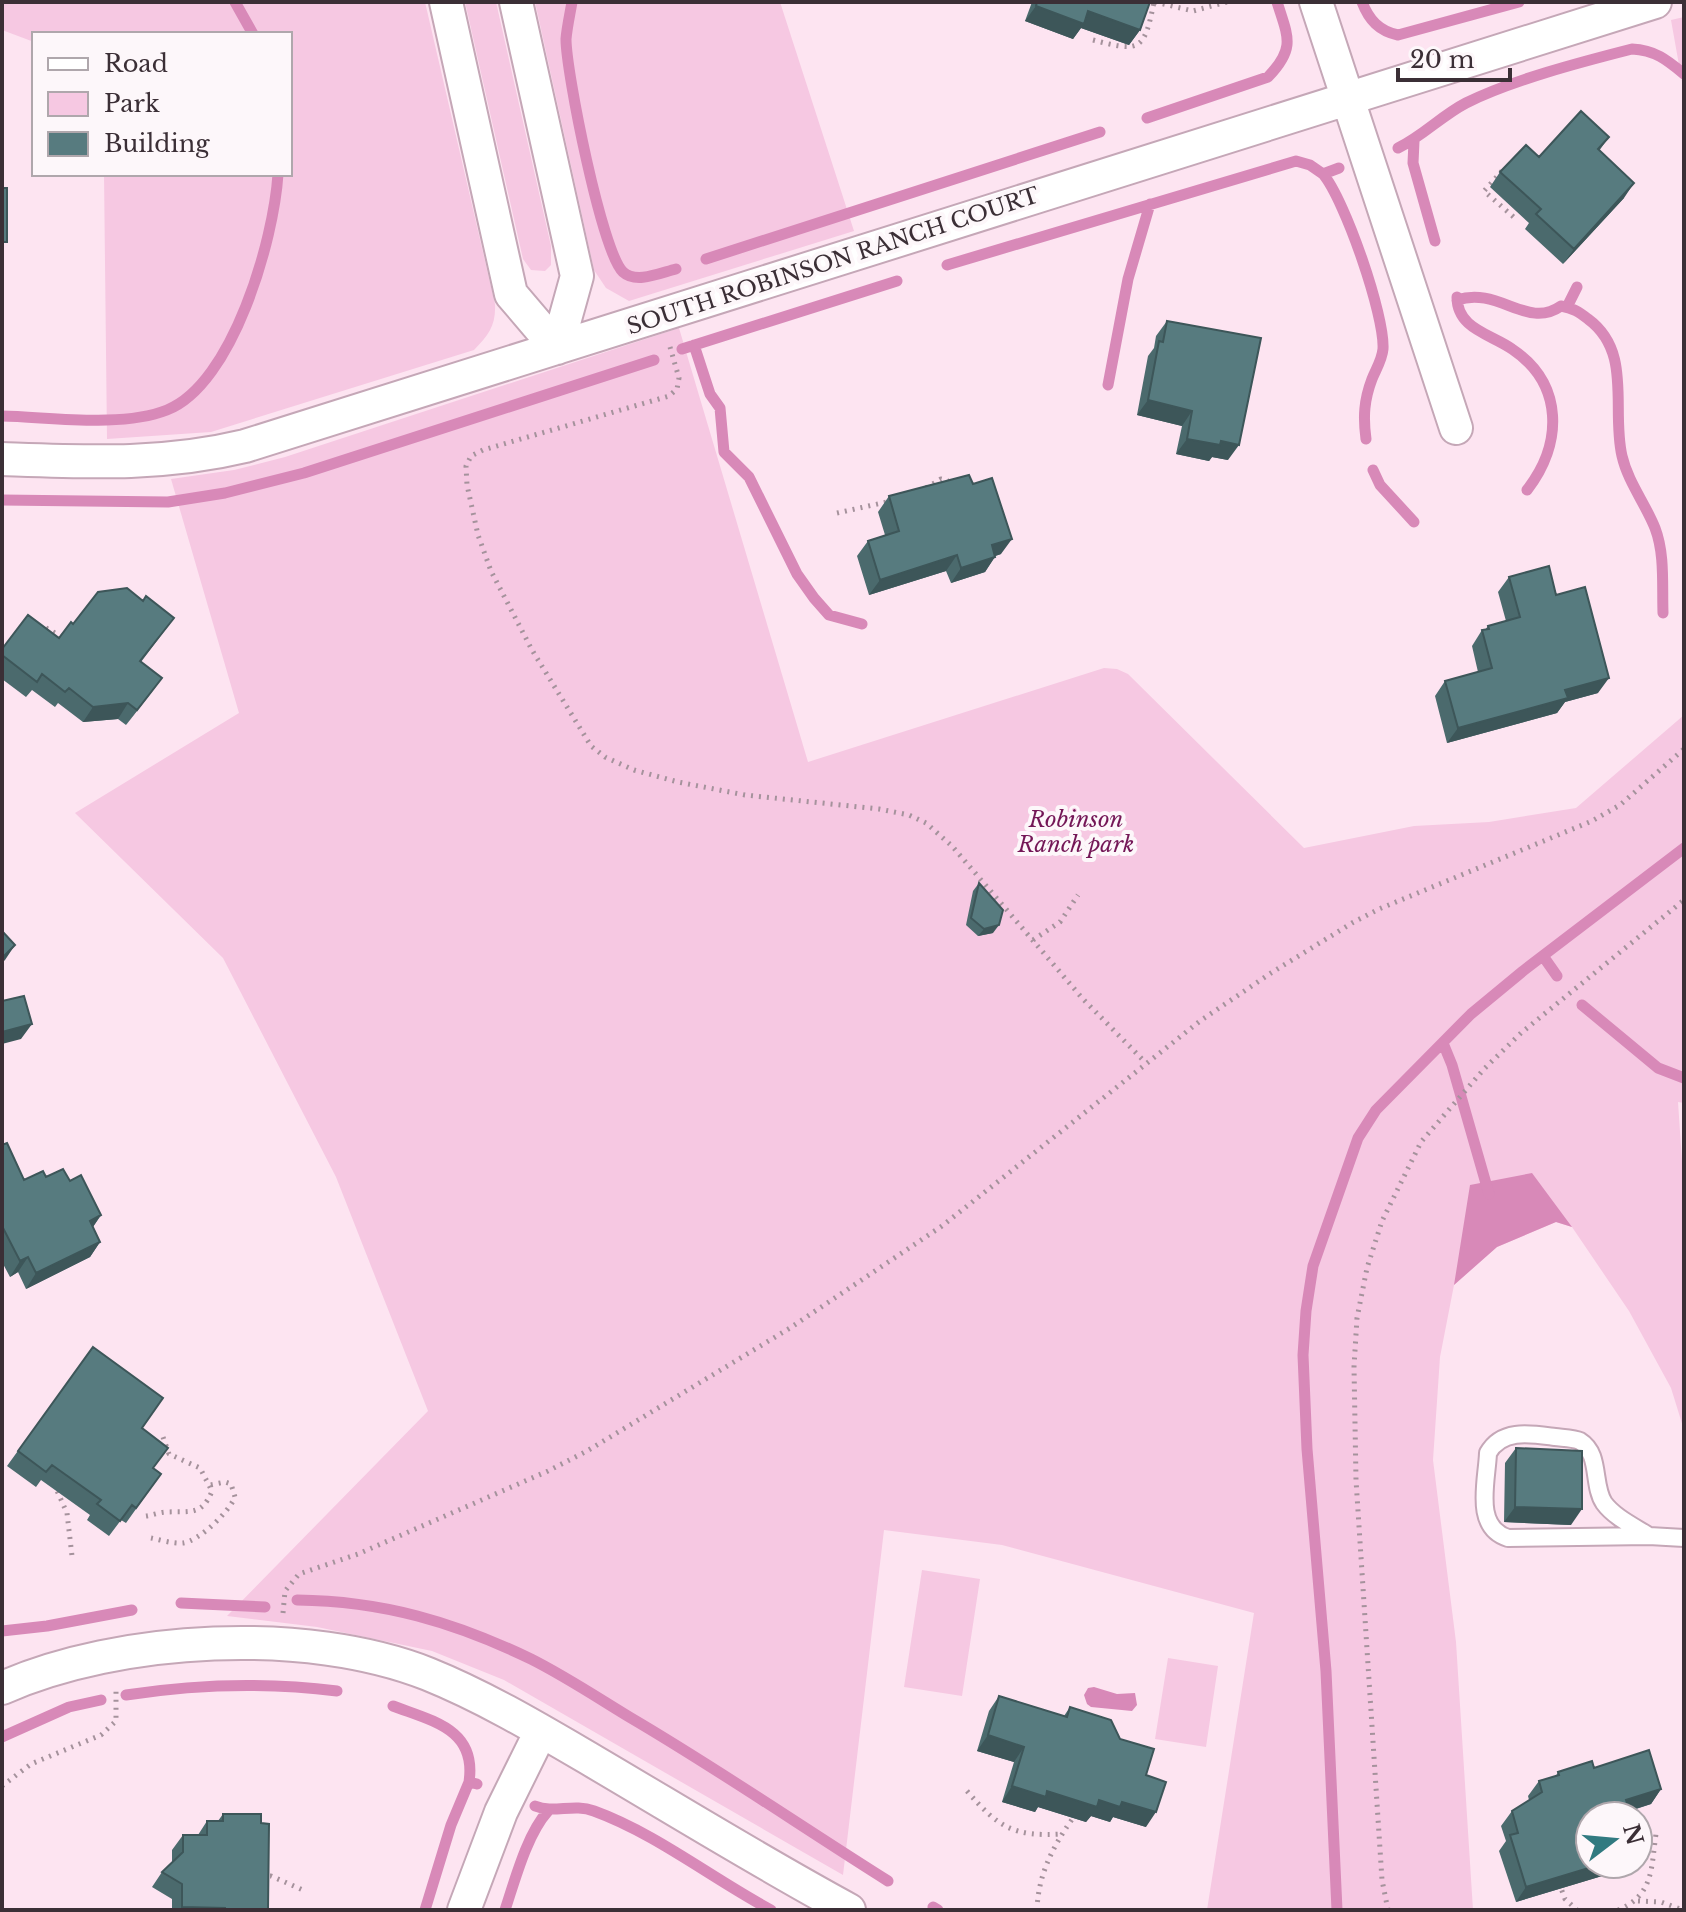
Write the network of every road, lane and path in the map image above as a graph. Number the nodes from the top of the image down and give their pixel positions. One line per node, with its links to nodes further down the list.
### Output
1 (446, 2): 12 (street)
2 (516, 2): 12 (street)
3 (1154, 2): 4 (path); 7 (path)
4 (1227, 2)
5 (1316, 2): 8 (street)
6 (1655, 2): 8 (street, SOUTH ROBINSON RANCH COURT)
7 (1093, 40)
8 (1347, 100): 11 (street, SOUTH ROBINSON RANCH COURT); 13 (street)
9 (1503, 170): 10 (path)
10 (1517, 220)
11 (661, 316): 12 (street, SOUTH ROBINSON RANCH COURT); 24 (path)
12 (557, 348): 14 (street, SOUTH ROBINSON RANCH COURT)
13 (1456, 428)
14 (2, 459)
15 (921, 491): 16 (path)
16 (949, 493)
17 (900, 498): 18 (path)
18 (837, 513)
19 (46, 628): 20 (path)
20 (75, 647)
21 (1684, 749): 27 (path)
22 (1078, 895): 26 (path)
23 (1684, 900): 52 (path)
24 (1001, 903): 25 (path); 26 (path)
25 (992, 911)
26 (1033, 940): 27 (path)
27 (1145, 1062): 36 (path)
28 (149, 1456): 30 (path)
29 (55, 1477): 35 (path)
30 (210, 1485): 31 (path); 33 (path)
31 (146, 1516)
32 (1649, 1536): 32 (lane); 34 (lane)
33 (151, 1538)
34 (1684, 1538)
35 (72, 1556)
36 (279, 1646): 37 (street); 39 (street)
37 (114, 1655): 38 (street); 40 (path)
38 (2, 1688)
39 (541, 1731): 49 (street); 50 (street)
40 (2, 1786)
41 (967, 1791): 43 (path)
42 (1073, 1818): 43 (path)
43 (1062, 1834): 51 (path)
44 (1656, 1834): 48 (path)
45 (258, 1876): 47 (path)
46 (1559, 1883): 53 (path)
47 (303, 1890)
48 (1635, 1901): 54 (path); 55 (path)
49 (464, 1910)
50 (849, 1910)
51 (1037, 1910)
52 (1388, 1910)
53 (1577, 1910)
54 (1618, 1910)
55 (1683, 1910)

